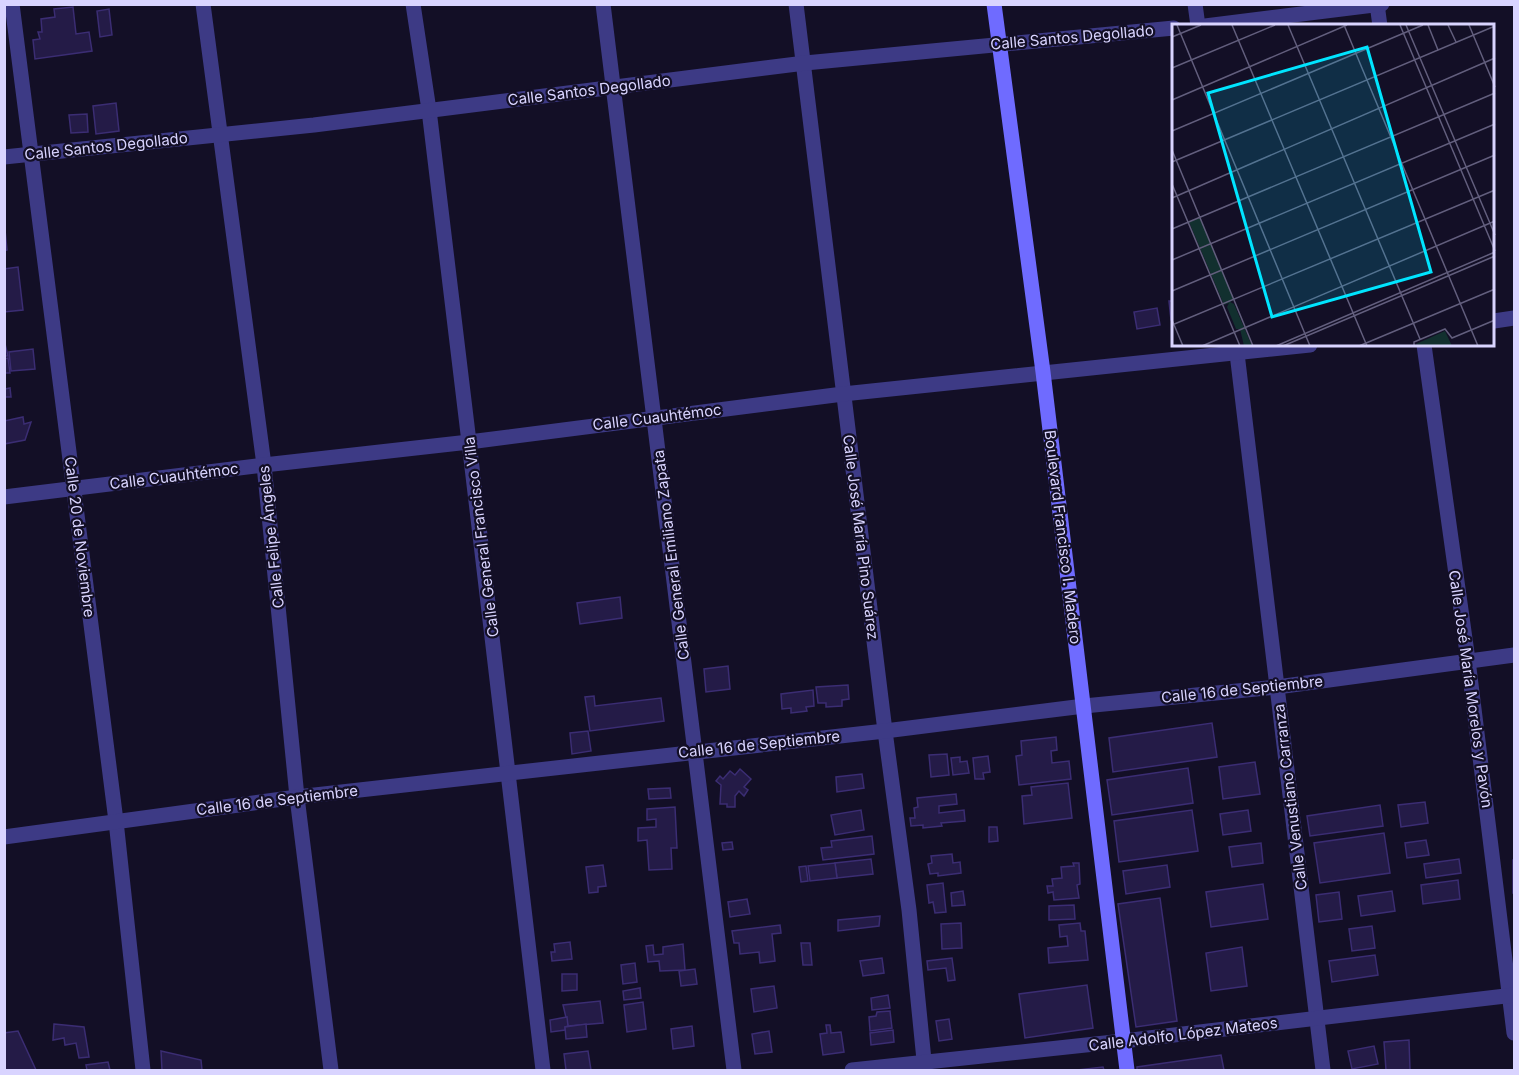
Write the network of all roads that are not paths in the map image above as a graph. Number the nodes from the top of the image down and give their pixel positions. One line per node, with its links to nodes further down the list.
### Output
1 (12, 4): 19 (street, Calle 20 de Noviembre)
2 (203, 4): 18 (street, Calle Felipe Ángeles)
3 (413, 4): 17 (street, Calle General Francisco Villa)
4 (603, 4): 16 (street, Calle General Emiliano Zapata)
5 (796, 4): 15 (street, Calle José María Pino Suárez)
6 (993, 4): 14 (street, Boulevard Francisco I. Madero)
7 (1195, 4): 10 (street)
8 (1382, 4): 9 (street)
9 (1377, 5): 11 (street); 12 (street)
10 (1198, 24)
11 (1221, 24)
12 (1380, 24)
13 (1172, 28): 14 (street, Calle Santos Degollado)
14 (999, 43): 15 (street, Calle Santos Degollado); 26 (street, Boulevard Francisco I. Madero)
15 (805, 63): 16 (street, Calle Santos Degollado); 27 (street, Calle José María Pino Suárez)
16 (614, 88): 17 (street, Calle Santos Degollado); 28 (street, Calle General Emiliano Zapata)
17 (429, 110): 18 (street, Calle Santos Degollado); 29 (street, Calle General Francisco Villa)
18 (220, 133): 19 (street, Calle Santos Degollado); 30 (street, Calle Felipe Ángeles)
19 (31, 153): 20 (street, Calle Santos Degollado); 31 (street, Calle 20 de Noviembre)
20 (4, 157)
21 (1515, 318): 22 (street)
22 (1495, 321)
23 (1292, 346): 25 (street, Calle Cuauhtémoc)
24 (1424, 346): 34 (street, Calle José María Morelos y Pavón)
25 (1237, 349): 26 (street, Calle Cuauhtémoc); 35 (street, Calle Venustiano Carranza)
26 (1043, 372): 27 (street, Calle Cuauhtémoc); 36 (street, Boulevard Francisco I. Madero)
27 (843, 394): 28 (street, Calle Cuauhtémoc); 37 (street, Calle José María Pino Suárez)
28 (654, 417): 29 (street, Calle Cuauhtémoc); 38 (street, Calle General Emiliano Zapata)
29 (469, 442): 30 (street, Calle Cuauhtémoc); 39 (street, Calle General Francisco Villa)
30 (264, 465): 31 (street, Calle Cuauhtémoc); 40 (street, Calle Felipe Ángeles)
31 (74, 489): 32 (street, Calle Cuauhtémoc); 41 (street, Calle 20 de Noviembre)
32 (4, 497)
33 (1515, 655): 34 (street, Calle 16 de Septiembre)
34 (1468, 660): 35 (street, Calle 16 de Septiembre); 43 (street, Calle José María Morelos y Pavón)
35 (1277, 687): 36 (street, Calle 16 de Septiembre); 44 (street, Calle Venustiano Carranza)
36 (1084, 706): 37 (street, Calle 16 de Septiembre); 46 (street, Boulevard Francisco I. Madero)
37 (885, 731): 38 (street, Calle 16 de Septiembre); 47 (street, Calle José María Pino Suárez)
38 (695, 751): 39 (street, Calle 16 de Septiembre); 51 (street, Calle General Emiliano Zapata)
39 (509, 772): 40 (street, Calle 16 de Septiembre); 50 (street, Calle General Francisco Villa)
40 (297, 797): 41 (street, Calle 16 de Septiembre); 49 (street, Calle Felipe Ángeles)
41 (116, 821): 42 (street, Calle 16 de Septiembre); 48 (street, Calle 20 de Noviembre)
42 (4, 837)
43 (1513, 995): 44 (street, Calle Adolfo López Mateos); 45 (street, Calle José María Morelos y Pavón)
44 (1317, 1019): 46 (street, Calle Adolfo López Mateos); 54 (street, Calle Venustiano Carranza)
45 (1515, 1033)
46 (1123, 1041): 47 (street, Calle Adolfo López Mateos); 53 (street, Boulevard Francisco I. Madero)
47 (925, 1067): 52 (street, Calle Adolfo López Mateos)
48 (143, 1071)
49 (331, 1071)
50 (543, 1071)
51 (734, 1071)
52 (852, 1071)
53 (1127, 1071)
54 (1323, 1071)

